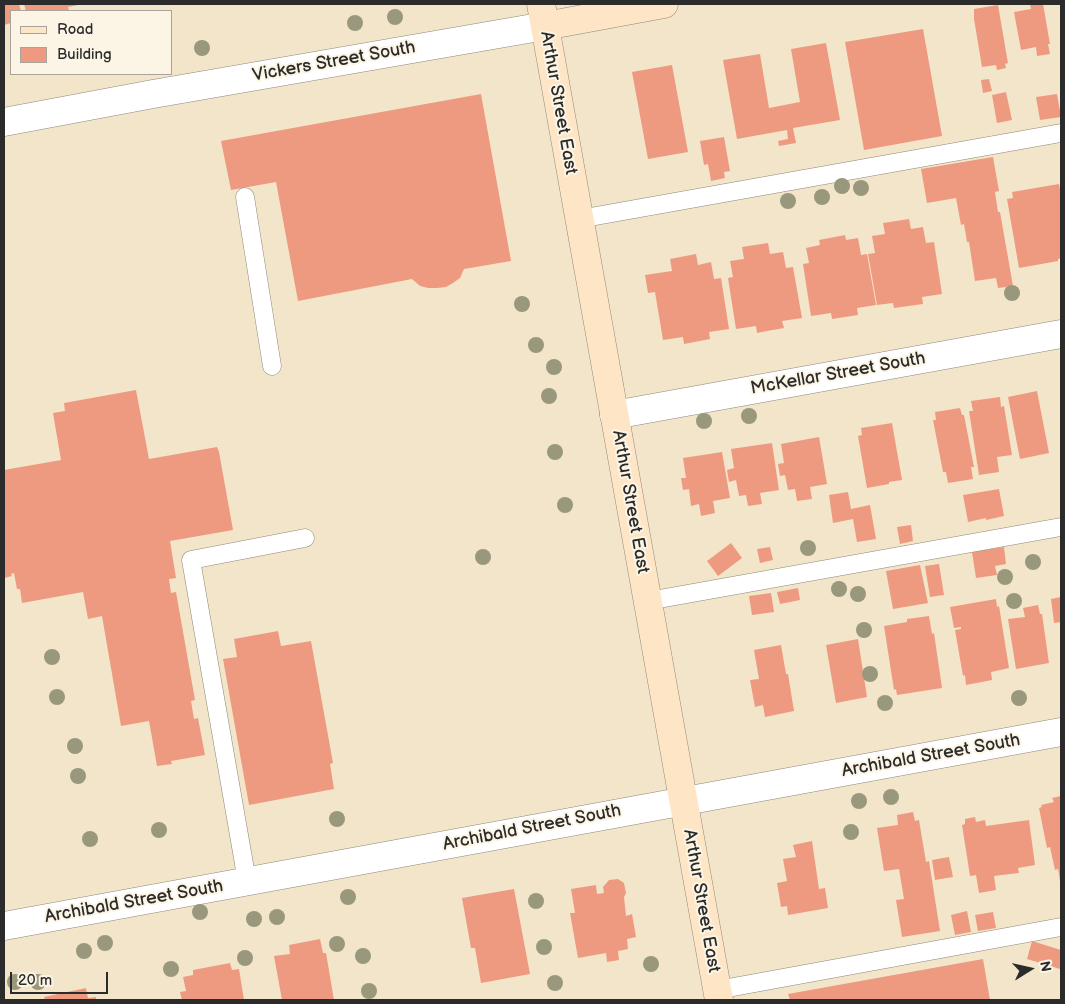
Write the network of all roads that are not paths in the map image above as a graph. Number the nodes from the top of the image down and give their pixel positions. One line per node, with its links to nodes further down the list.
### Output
1 (664, 4): 2 (main road, Vickers Street South)
2 (543, 15): 3 (street, Vickers Street South); 6 (main road, Arthur Street East)
3 (4, 122)
4 (1061, 133): 6 (lane)
5 (245, 197): 8 (lane)
6 (579, 219): 9 (main road, Arthur Street East)
7 (1061, 334): 9 (street, McKellar Street South)
8 (272, 366)
9 (614, 415): 12 (main road, Arthur Street East)
10 (1061, 527): 12 (lane)
11 (305, 538): 15 (lane)
12 (648, 601): 14 (main road, Arthur Street East)
13 (1061, 732): 14 (street, Archibald Street South)
14 (684, 800): 15 (street, Archibald Street South); 18 (main road, Arthur Street East)
15 (247, 881): 16 (street, Archibald Street South)
16 (4, 926)
17 (1061, 927): 18 (lane)
18 (717, 997)

